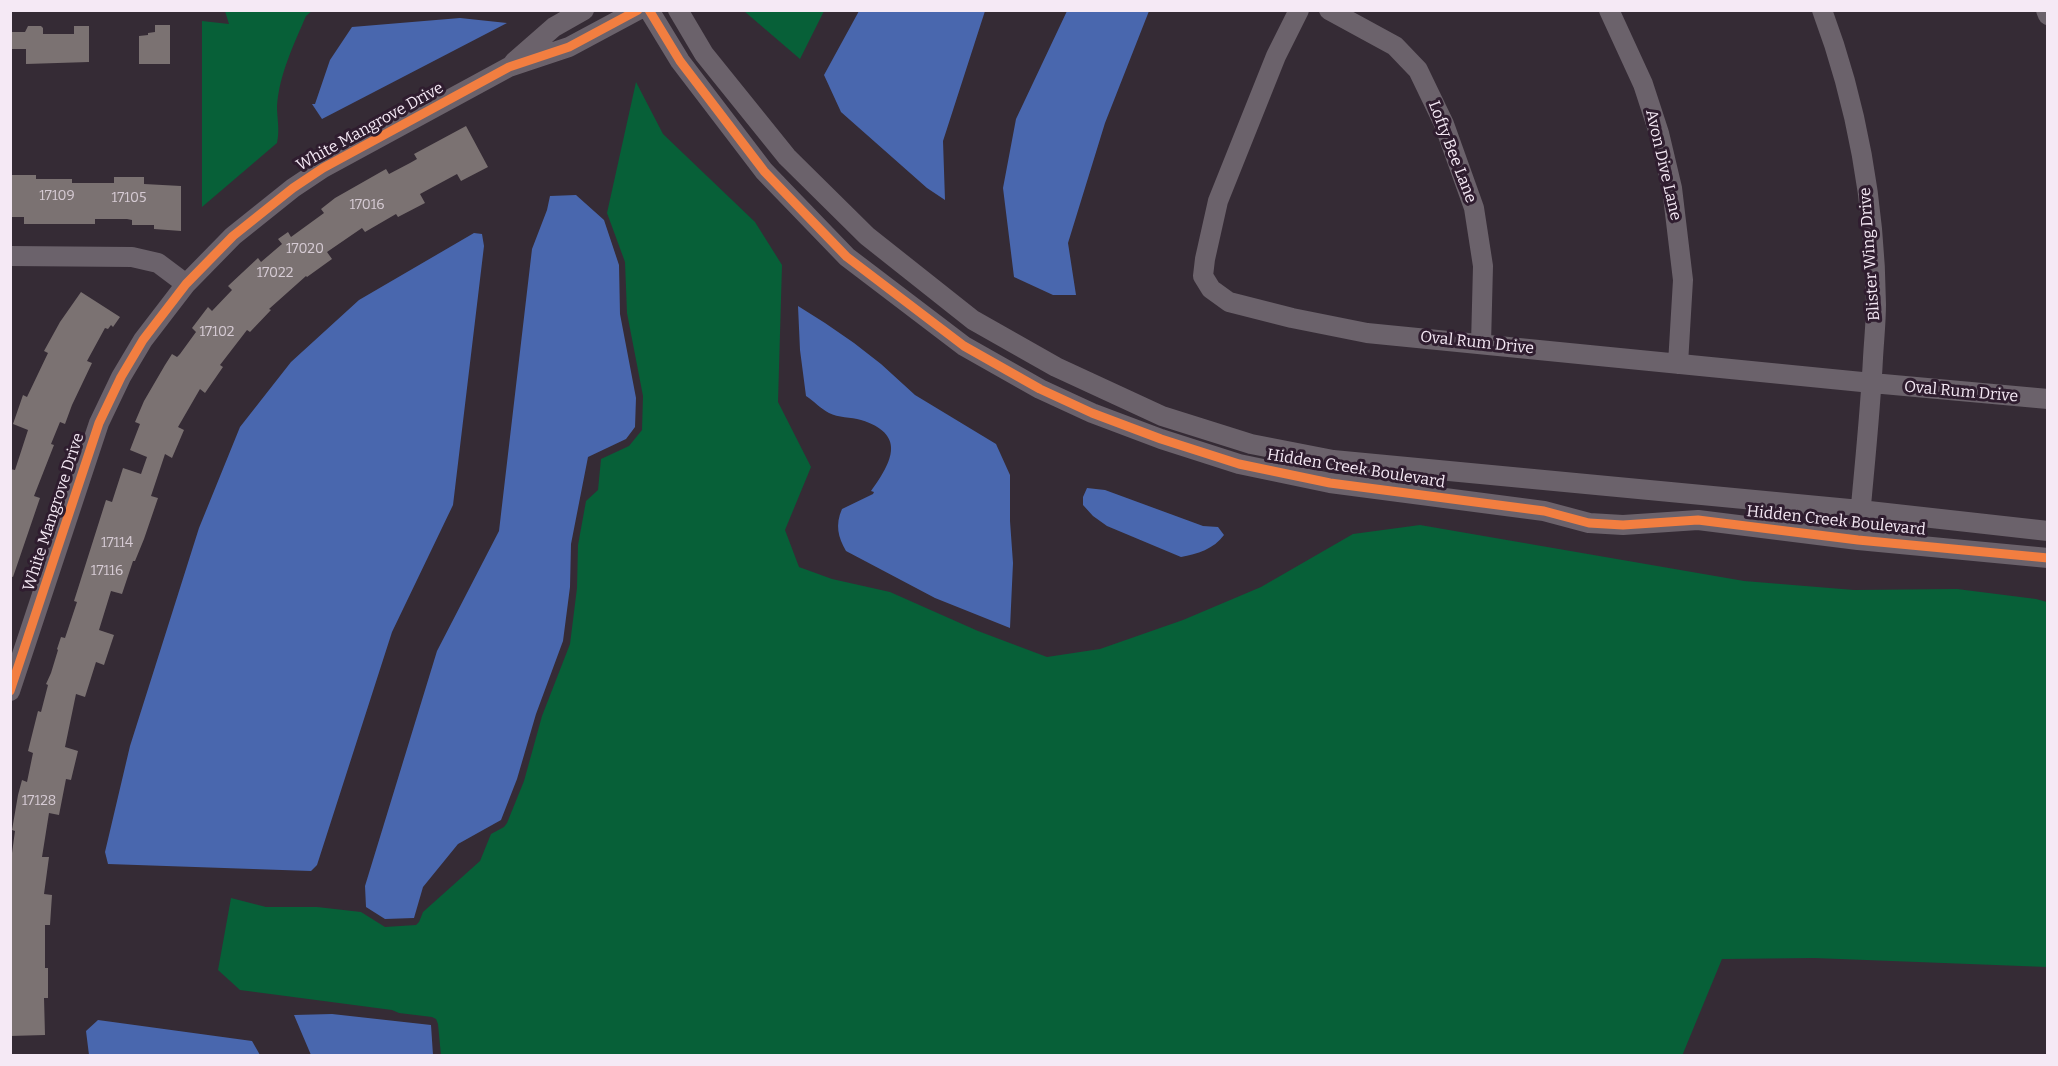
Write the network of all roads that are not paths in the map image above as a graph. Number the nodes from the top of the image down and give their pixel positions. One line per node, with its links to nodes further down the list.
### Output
1 (584, 10): 9 (street, White Mangrove Drive)
2 (638, 10): 9 (street, White Mangrove Drive)
3 (649, 10): 18 (street, Hidden Creek Boulevard)
4 (678, 10): 16 (street, Hidden Creek Boulevard)
5 (1299, 10): 12 (street, Oval Rum Drive)
6 (1329, 10): 12 (street, Lofty Bee Lane)
7 (1609, 10): 13 (street, Avon Dive Lane)
8 (1822, 10): 14 (street, Blister Wing Drive)
9 (509, 67): 11 (street, White Mangrove Drive)
10 (10, 256): 11 (street)
11 (186, 284): 20 (street, White Mangrove Drive)
12 (1481, 344): 13 (street, Oval Rum Drive)
13 (1678, 364): 14 (street, Oval Rum Drive)
14 (1872, 383): 15 (street, Oval Rum Drive); 16 (street, Blister Wing Drive)
15 (2048, 399)
16 (1860, 510): 17 (street, Hidden Creek Boulevard); 18 (street, Blister Wing Drive)
17 (2048, 531)
18 (1858, 540): 19 (street, Hidden Creek Boulevard)
19 (2048, 558)
20 (11, 691)

